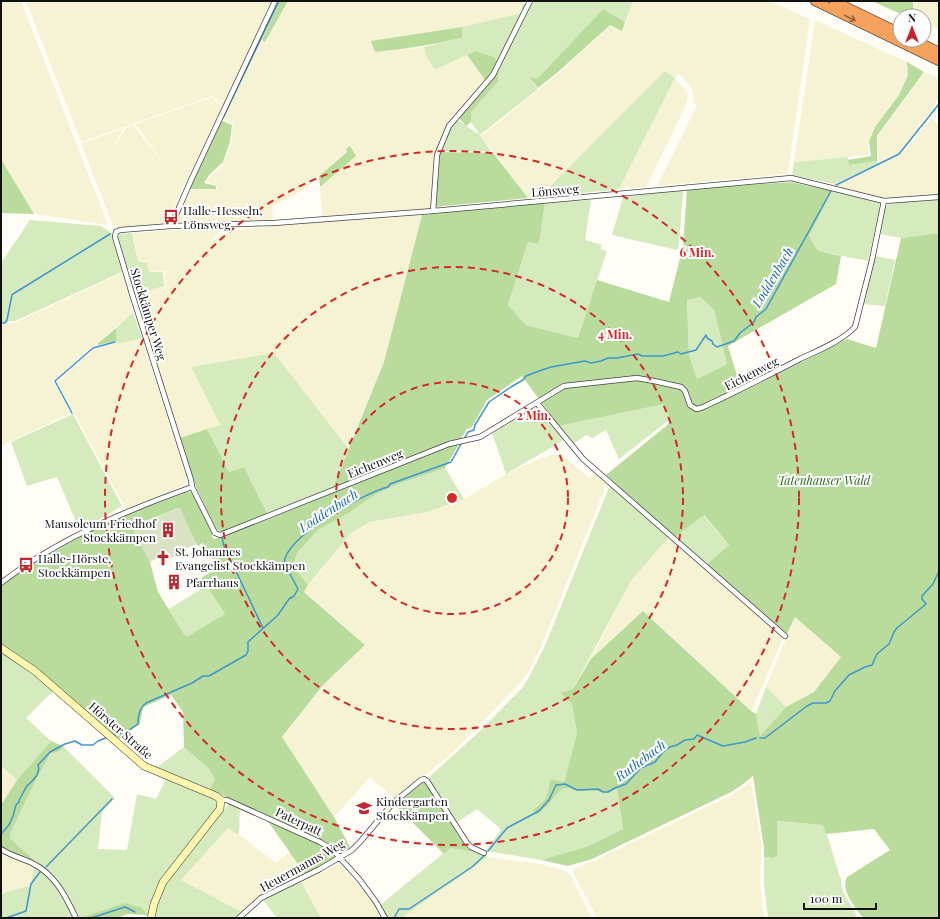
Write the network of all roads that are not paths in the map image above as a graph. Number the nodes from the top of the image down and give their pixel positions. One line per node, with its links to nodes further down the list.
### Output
1 (275, 1): 10 (street)
2 (530, 1): 9 (street)
3 (815, 1): 6 (highway, one-way to 6)
4 (834, 1): 5 (highway)
5 (892, 29)
6 (939, 61)
7 (939, 197): 8 (street, Lönsweg)
8 (884, 201): 9 (street, Lönsweg); 11 (street, Eichenweg)
9 (433, 211): 10 (street, Lönsweg)
10 (170, 226): 12 (street, Stockkämper Weg)
11 (537, 403): 12 (street, Eichenweg); 14 (street)
12 (192, 487): 13 (street)
13 (1, 583)
14 (785, 636)
15 (1, 648): 16 (street, Hörster Straße)
16 (221, 800): 19 (street, Paterpatt); 21 (street)
17 (1, 850): 20 (street)
18 (484, 853): 19 (street, Heuermanns Weg)
19 (340, 858): 22 (street, Heuermanns Weg); 23 (street, Paterpatt)
20 (76, 918)
21 (151, 918)
22 (239, 918)
23 (385, 918)

